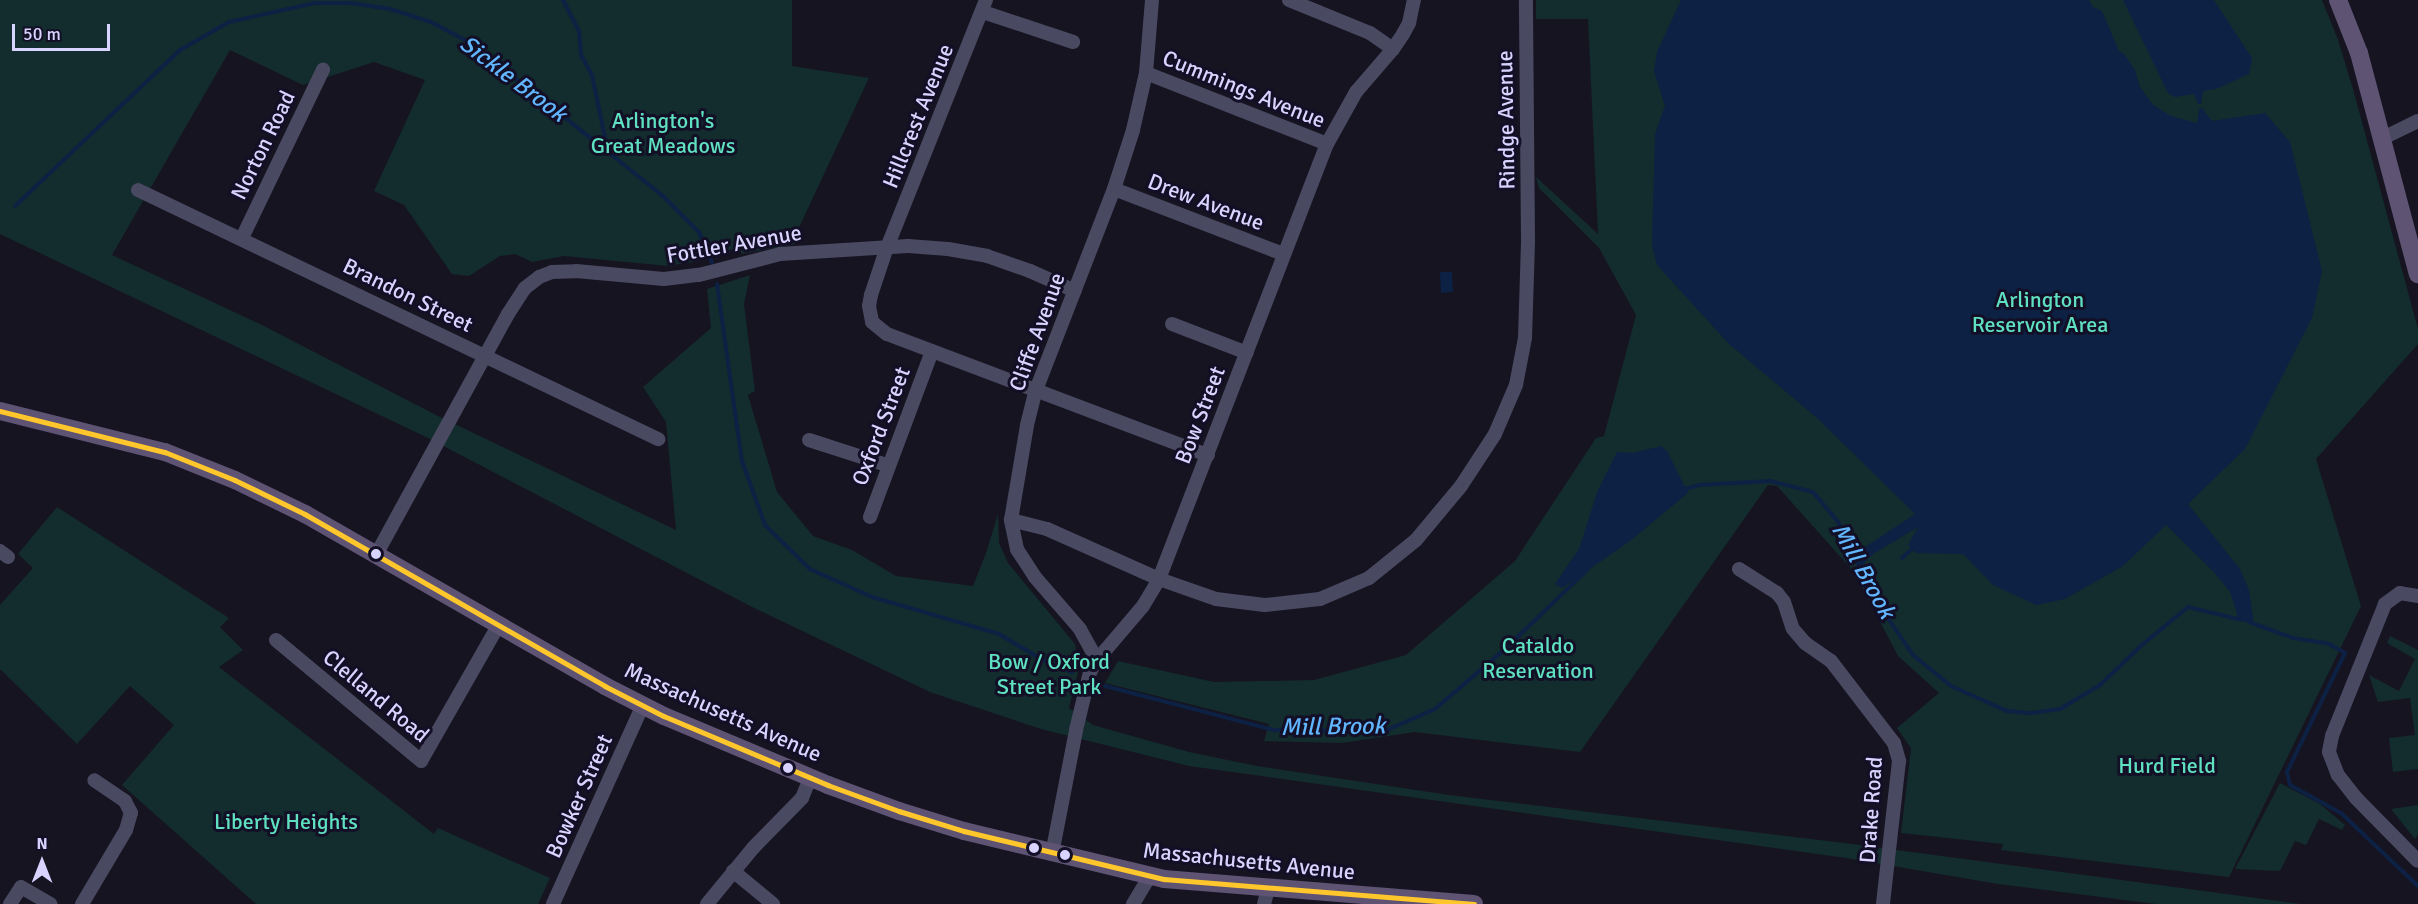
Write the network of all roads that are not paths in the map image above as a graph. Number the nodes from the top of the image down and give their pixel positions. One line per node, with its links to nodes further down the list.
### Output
1 (1152, 0): 10 (street, Cliffe Avenue)
2 (1291, 0): 8 (street)
3 (1414, 0): 8 (street, Bow Street)
4 (1526, 0): 35 (street, Rindge Avenue)
5 (2338, 0): 12 (main road)
6 (985, 6): 7 (street); 17 (street, Hillcrest Avenue)
7 (1073, 42)
8 (1393, 49): 13 (street, Bow Street)
9 (323, 70): 16 (street, Norton Road)
10 (1146, 73): 13 (street, Cummings Avenue); 14 (street, Cliffe Avenue)
11 (2418, 121): 12 (street)
12 (2383, 138): 19 (main road)
13 (1327, 144): 18 (street, Bow Street)
14 (1114, 189): 18 (street, Drew Avenue); 20 (street, Cliffe Avenue)
15 (138, 190): 16 (street, Brandon Street)
16 (242, 238): 24 (street, Brandon Street)
17 (886, 247): 20 (street, Fottler Avenue); 22 (street, Hillcrest Avenue); 24 (street, Fottler Avenue)
18 (1283, 254): 23 (street, Bow Street)
19 (2418, 272)
20 (1075, 291): 25 (street, Cliffe Avenue)
21 (1172, 324): 23 (street)
22 (932, 351): 25 (street, Hillcrest Avenue); 30 (street, Oxford Street)
23 (1247, 353): 29 (street, Bow Street)
24 (486, 357): 27 (street, Brandon Street); 33 (street, Fottler Avenue)
25 (1036, 390): 29 (street, Hillcrest Avenue); 32 (street, Cliffe Avenue)
26 (0, 411): 33 (main road, Massachusetts Avenue)
27 (658, 440)
28 (809, 440): 30 (street)
29 (1208, 455): 35 (street, Bow Street)
30 (888, 465): 31 (street, Oxford Street)
31 (870, 517)
32 (1011, 520): 35 (street, Rindge Avenue); 39 (street, Cliffe Avenue)
33 (376, 555): 37 (main road, Massachusetts Avenue)
34 (1739, 569): 57 (street, Drake Road)
35 (1159, 579): 39 (street, Bow Street)
36 (2418, 596): 44 (street)
37 (499, 624): 38 (street, Clelland Road); 40 (main road, Massachusetts Avenue)
38 (276, 640)
39 (1097, 660): 43 (street, Bow Street)
40 (643, 705): 41 (main road, Massachusetts Avenue); 52 (street, Bowker Street)
41 (810, 778): 43 (main road, Massachusetts Avenue); 45 (street)
42 (94, 780): 51 (street)
43 (1052, 854): 46 (main road, Massachusetts Avenue)
44 (2418, 861)
45 (733, 871): 53 (street); 54 (street)
46 (1149, 877): 47 (main road, Massachusetts Avenue); 55 (street)
47 (1266, 897): 48 (main road, Massachusetts Avenue)
48 (1398, 901): 56 (main road, Massachusetts Avenue)
49 (10, 904): 50 (street)
50 (51, 904)
51 (82, 904)
52 (553, 904)
53 (707, 904)
54 (773, 904)
55 (1133, 904)
56 (1474, 904)
57 (1883, 904)

